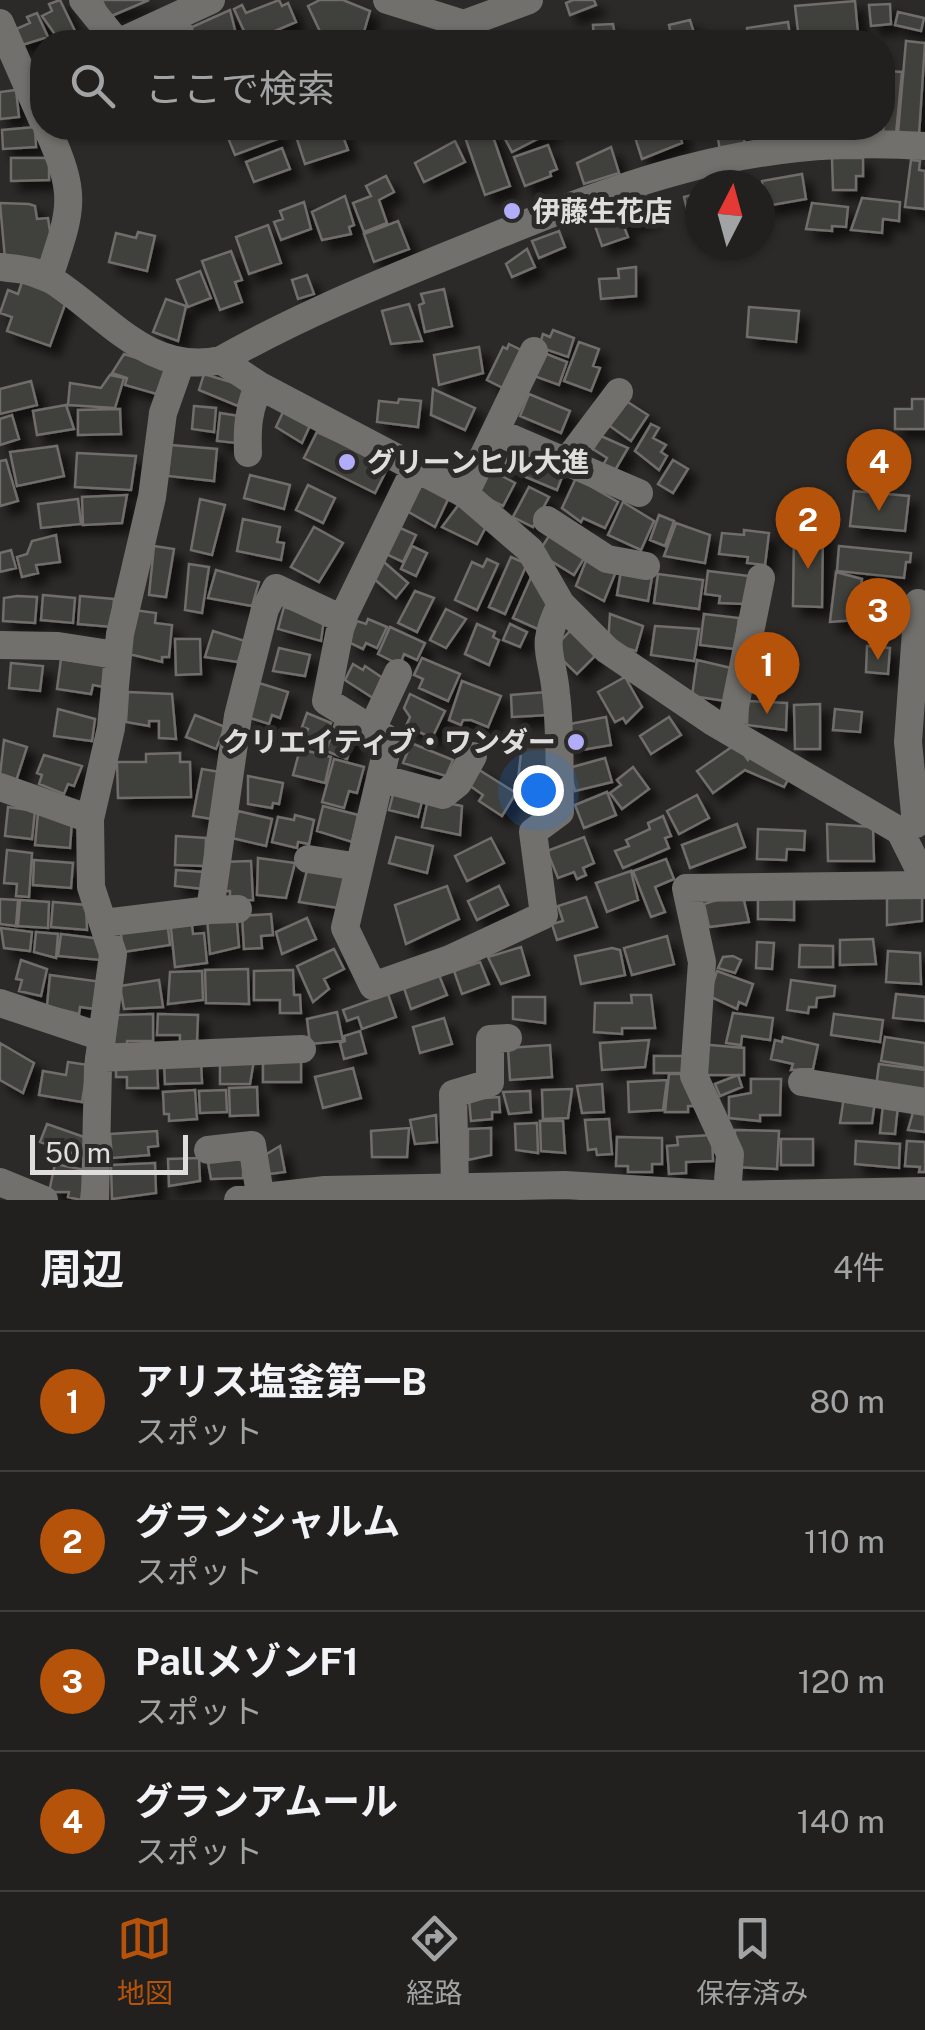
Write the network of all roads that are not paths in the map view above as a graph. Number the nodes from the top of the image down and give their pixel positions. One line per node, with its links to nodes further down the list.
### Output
1 (84, 0): 6 (street)
2 (212, 0): 7 (street)
3 (387, 0): 4 (street)
4 (529, 0)
5 (0, 22): 8 (street)
6 (108, 30)
7 (179, 30)
8 (30, 91)
9 (51, 140): 12 (street)
10 (925, 146): 14 (street)
11 (0, 267): 12 (street)
12 (50, 277): 15 (street)
13 (534, 351): 18 (street)
14 (221, 360): 15 (street); 16 (street)
15 (180, 362): 31 (street)
16 (260, 386): 19 (street); 21 (street)
17 (618, 392): 20 (street)
18 (497, 432): 20 (street); 23 (street)
19 (248, 452)
20 (567, 460): 22 (street)
21 (416, 468): 23 (street); 29 (street)
22 (640, 493)
23 (465, 494): 24 (street)
24 (530, 550): 25 (street); 28 (street)
25 (646, 566)
26 (762, 578): 34 (street)
27 (918, 603): 39 (street)
28 (561, 604): 34 (street); 41 (street)
29 (342, 619): 33 (street); 43 (street)
30 (0, 645): 31 (street)
31 (116, 656): 38 (street)
32 (398, 674): 33 (street)
33 (372, 730): 36 (street)
34 (730, 731): 39 (street)
35 (473, 756): 36 (street)
36 (380, 778): 41 (street)
37 (0, 787): 38 (street)
38 (90, 819): 43 (street)
39 (914, 826): 42 (street)
40 (308, 859): 41 (street)
41 (359, 868)
42 (925, 883): 54 (street)
43 (104, 923): 46 (street)
44 (0, 1004): 46 (street)
45 (508, 1038): 52 (street)
46 (100, 1048): 47 (street); 58 (street)
47 (302, 1049)
48 (802, 1082): 49 (street)
49 (925, 1102)
50 (208, 1150): 56 (street)
51 (0, 1182): 57 (street)
52 (455, 1187): 54 (street); 56 (street)
53 (925, 1191): 55 (street)
54 (727, 1195): 55 (street)
55 (812, 1195)
56 (253, 1199)
57 (44, 1200)
58 (96, 1200)

